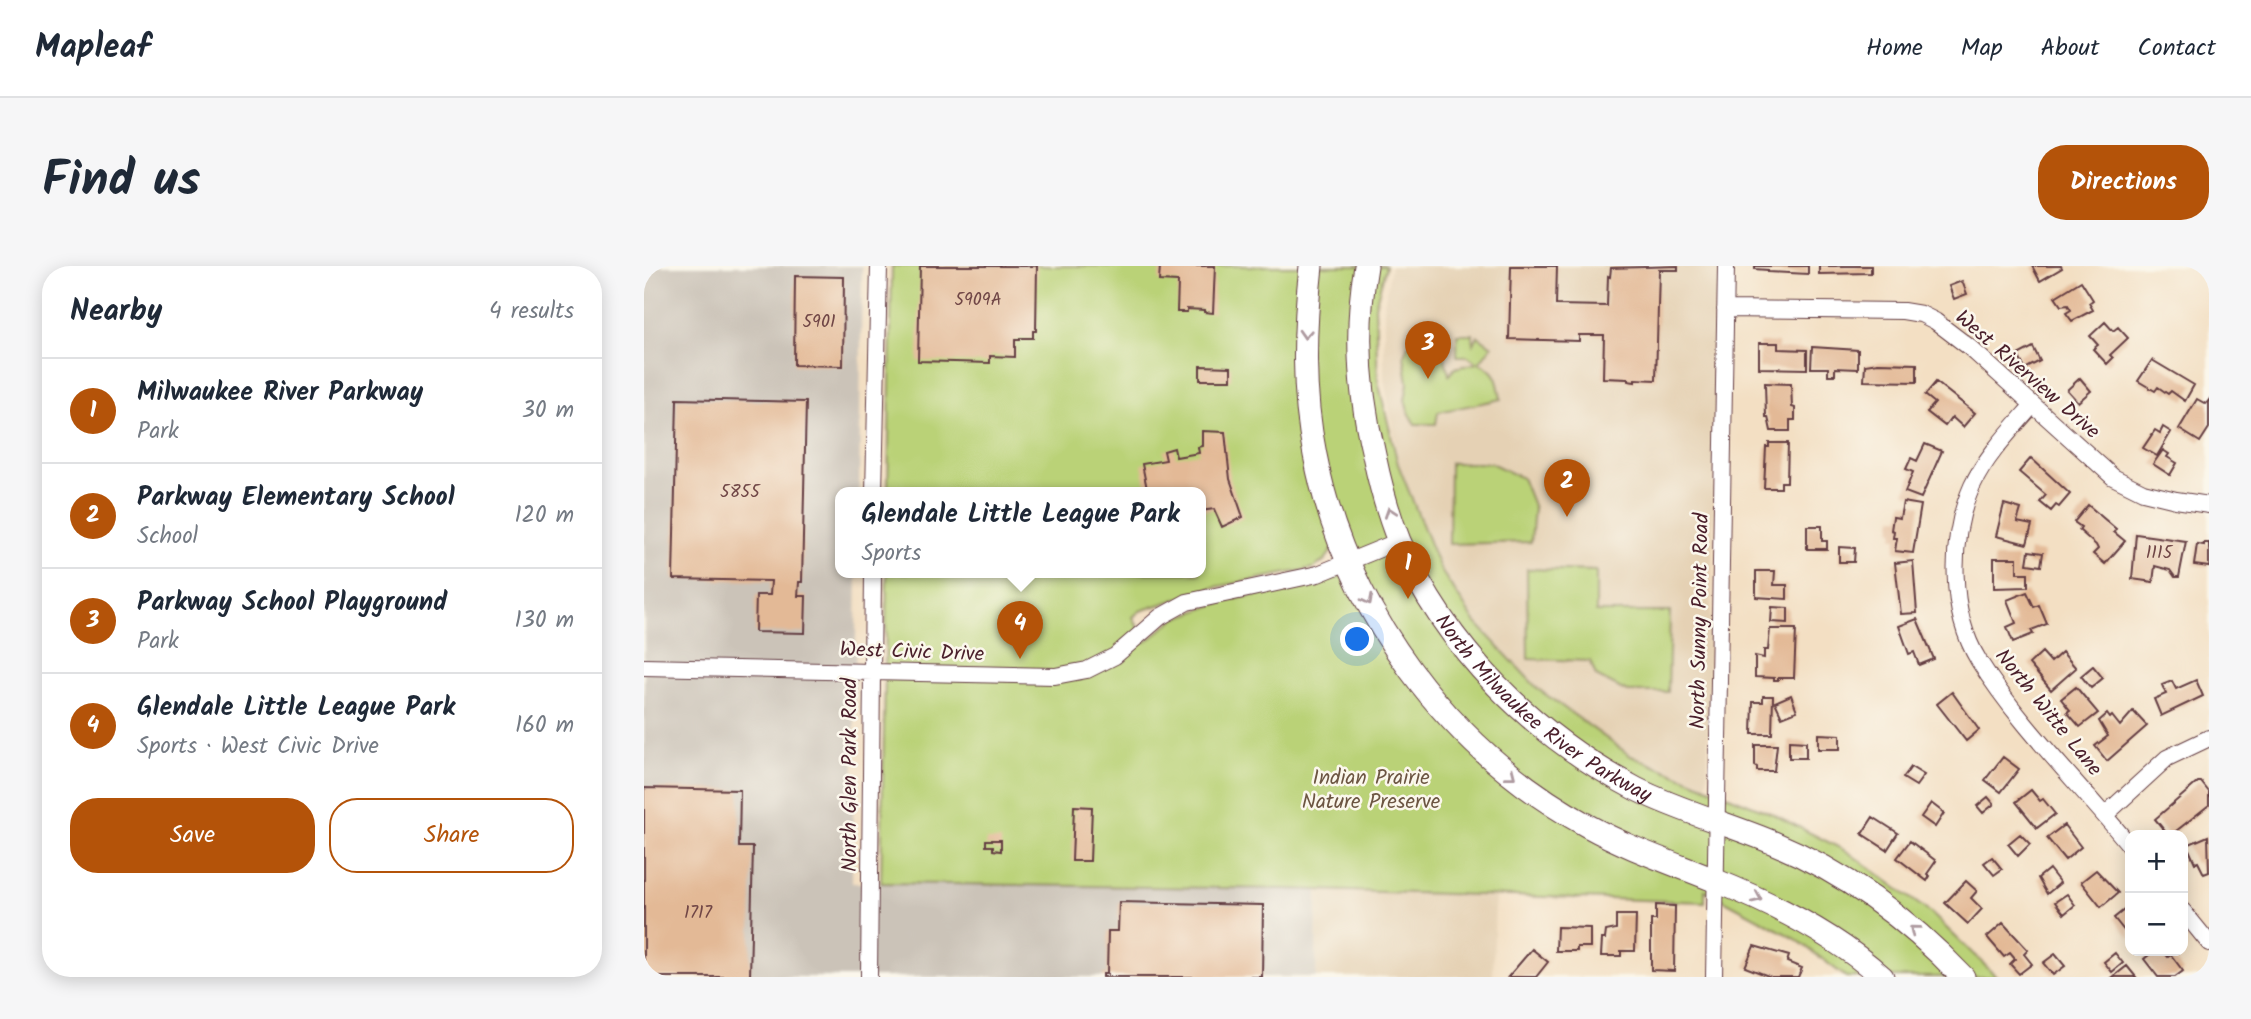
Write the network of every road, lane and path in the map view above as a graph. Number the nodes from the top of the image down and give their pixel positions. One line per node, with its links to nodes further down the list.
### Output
1 (879, 266): 7 (street)
2 (1311, 266): 10 (street, one-way to 10)
3 (1366, 266): 9 (street, North Milwaukee River Parkway, one-way to 3)
4 (1726, 266): 5 (street, North Sunny Point Road)
5 (1726, 309): 6 (street, West Riverview Drive); 16 (street, North Sunny Point Road)
6 (2032, 405): 8 (street, West Riverview Drive); 15 (street, North Witte Lane)
7 (874, 487)
8 (2209, 505)
9 (1399, 541): 10 (street, West Civic Drive); 16 (street, North Milwaukee River Parkway)
10 (1349, 563): 13 (street, West Civic Drive); 18 (street, one-way to 18)
11 (873, 578): 13 (street, North Glen Park Road)
12 (644, 667): 13 (street, West Civic Drive)
13 (871, 671): 21 (street, North Glen Park Road)
14 (2209, 738): 15 (street)
15 (2105, 815): 17 (street, North Witte Lane)
16 (1716, 820): 18 (street, North Sunny Point Road); 24 (street, North Milwaukee River Parkway, one-way to 16)
17 (2125, 840)
18 (1716, 880): 22 (street, North Sunny Point Road); 23 (street, one-way to 23)
19 (2188, 917): 20 (street)
20 (2209, 943)
21 (869, 977)
22 (1714, 977)
23 (1882, 977)
24 (1963, 977)

